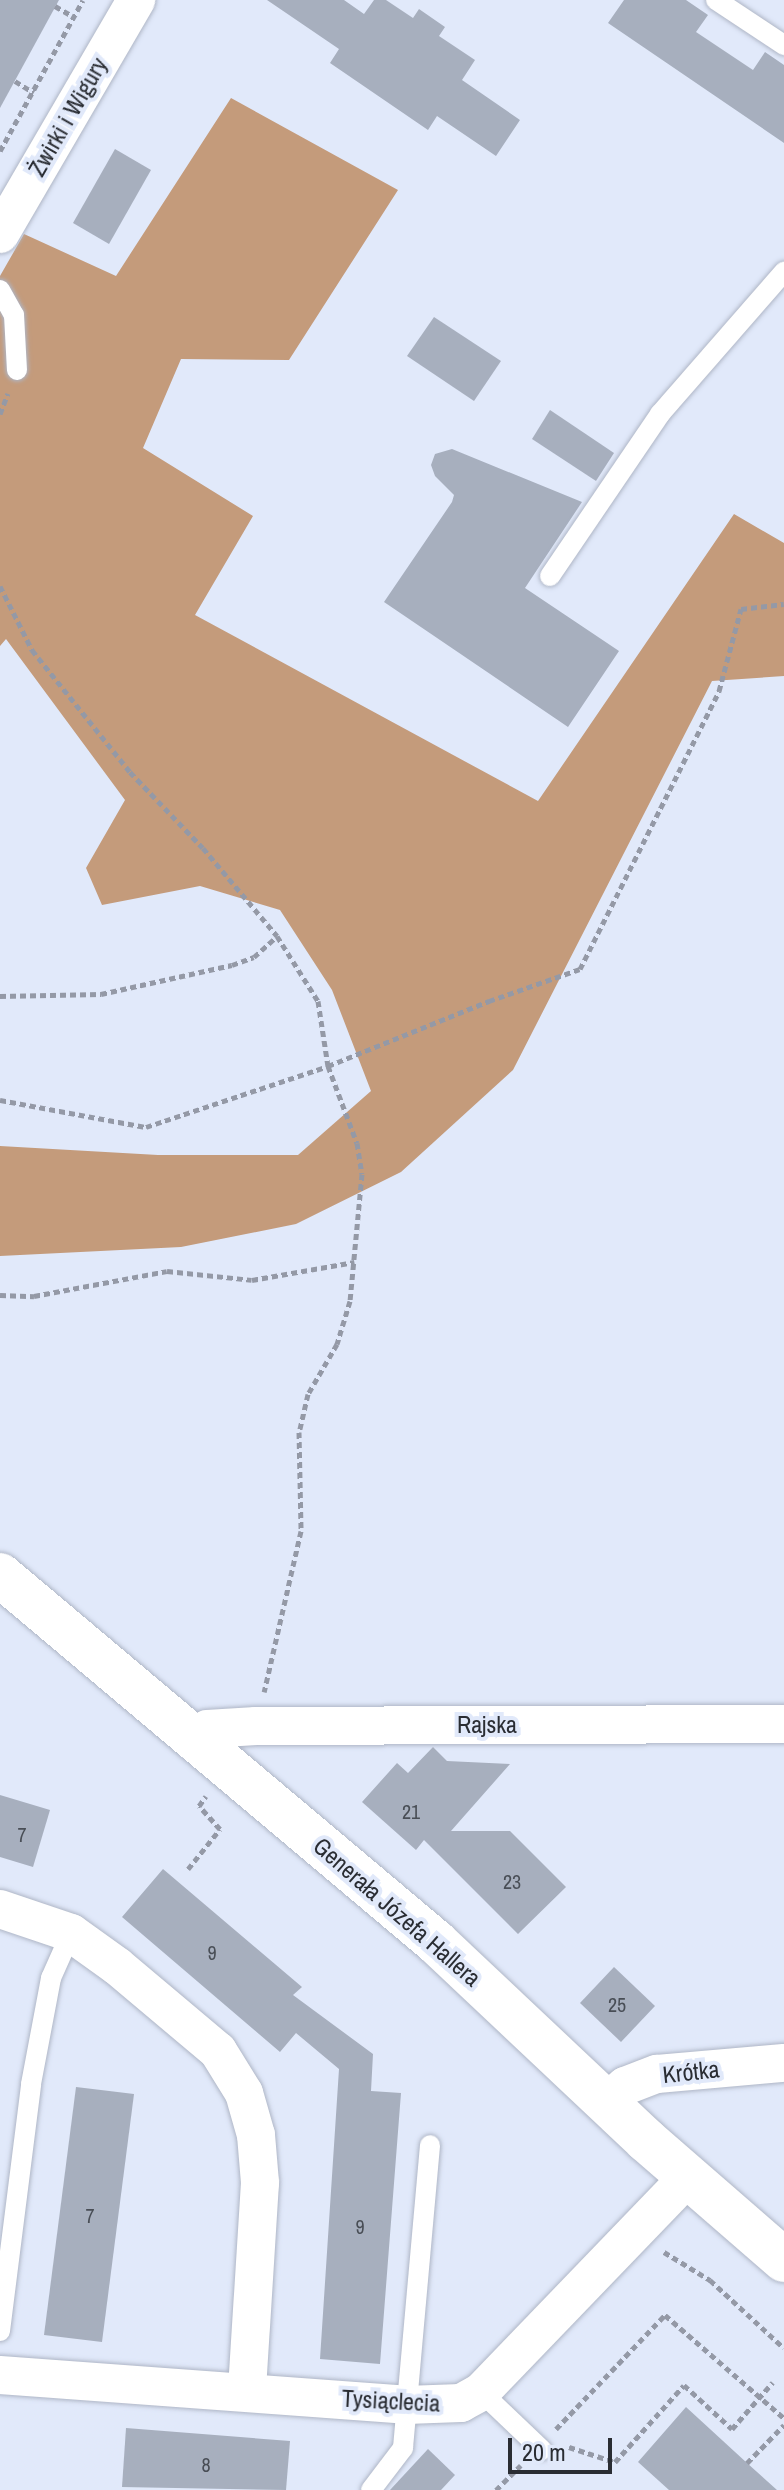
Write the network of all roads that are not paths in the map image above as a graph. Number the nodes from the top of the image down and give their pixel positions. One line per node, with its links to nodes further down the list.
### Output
1 (136, 0): 4 (street, Żwirki i Wigury)
2 (716, 0): 3 (lane)
3 (784, 45)
4 (0, 234)
5 (784, 272): 8 (lane)
6 (0, 290): 7 (lane)
7 (17, 370)
8 (550, 576)
9 (0, 1575): 11 (street, Generała Józefa Hallera)
10 (784, 1724): 11 (street, Rajska)
11 (195, 1743): 15 (street, Generała Józefa Hallera)
12 (0, 1909): 13 (street)
13 (71, 1933): 19 (lane); 21 (street)
14 (784, 2063): 15 (street, Krótka)
15 (606, 2102): 17 (street, Generała Józefa Hallera)
16 (430, 2145): 23 (lane)
17 (688, 2177): 18 (street, Generała Józefa Hallera); 22 (street, Tysiąclecia)
18 (784, 2260)
19 (0, 2331)
20 (0, 2375): 21 (street, Tysiąclecia)
21 (247, 2391): 23 (street, Tysiąclecia)
22 (481, 2392): 23 (street, Tysiąclecia); 24 (lane)
23 (406, 2405): 25 (lane)
24 (543, 2444)
25 (371, 2490)

